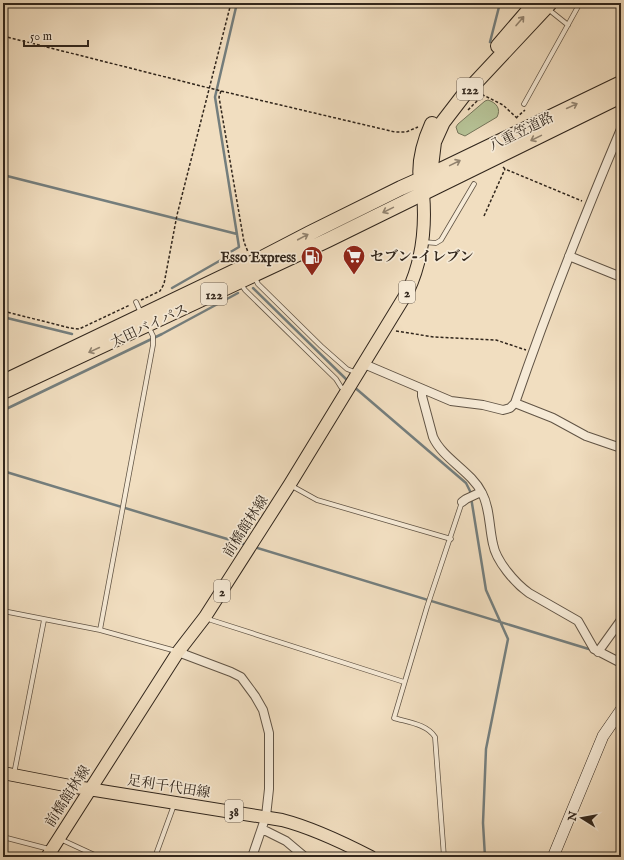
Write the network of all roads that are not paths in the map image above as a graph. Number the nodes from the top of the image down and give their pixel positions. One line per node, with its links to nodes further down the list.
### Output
1 (580, 3): 3 (lane)
2 (544, 4): 3 (lane); 8 (highway, 122); 8 (highway, 122, one-way to 2)
3 (568, 24): 6 (lane)
4 (621, 83): 8 (highway, 八重笠道路 / 122, one-way to 4)
5 (621, 96): 10 (highway, 八重笠道路 / 122, one-way to 10)
6 (525, 106)
7 (621, 129): 12 (street)
8 (425, 177): 10 (highway, 122); 13 (highway, 太田バイパス / 122, one-way to 8)
9 (474, 184): 11 (lane)
10 (423, 193): 11 (main road, 前橋館林線 / 2); 13 (highway, 太田バイパス / 122, one-way to 13)
11 (423, 242): 18 (main road, 前橋館林線 / 2)
12 (569, 256): 14 (street); 22 (street)
13 (253, 269): 15 (highway, 太田バイパス / 122); 17 (highway, 太田バイパス / 122); 18 (lane)
14 (621, 277)
15 (240, 282): 17 (highway, 太田バイパス / 122); 18 (lane)
16 (136, 302): 17 (lane)
17 (145, 320): 19 (highway, 太田バイパス / 122); 21 (highway, 太田バイパス / 122, one-way to 21); 32 (lane)
18 (354, 380): 20 (street); 24 (main road, 前橋館林線 / 2)
19 (3, 382)
20 (422, 389): 22 (street); 25 (street)
21 (3, 392)
22 (515, 403): 23 (street)
23 (621, 448)
24 (290, 484): 27 (lane); 29 (main road, 前橋館林線 / 2)
25 (478, 493): 26 (street); 34 (street)
26 (464, 500): 27 (lane)
27 (451, 538): 36 (lane)
28 (3, 611): 30 (lane)
29 (205, 617): 33 (main road, 前橋館林線 / 2); 36 (lane)
30 (44, 620): 32 (lane); 38 (lane)
31 (621, 620): 34 (street)
32 (100, 630): 33 (lane)
33 (178, 652): 39 (main road, 前橋館林線 / 2); 41 (street)
34 (598, 652): 35 (street)
35 (621, 663)
36 (404, 682): 51 (lane)
37 (621, 710): 52 (street)
38 (8, 774): 39 (main road, 足利千代田線 / 38)
39 (90, 789): 40 (main road, 足利千代田線 / 38); 44 (main road, 前橋館林線 / 2)
40 (175, 802): 41 (main road, 足利千代田線 / 38); 47 (lane)
41 (266, 816): 42 (street); 50 (main road, 足利千代田線 / 38)
42 (262, 829): 48 (street); 49 (street)
43 (3, 837): 45 (lane)
44 (58, 838): 45 (main road, 前橋館林線 / 2); 46 (lane)
45 (49, 853)
46 (98, 857)
47 (155, 857)
48 (252, 857)
49 (305, 857)
50 (371, 857)
51 (444, 857)
52 (553, 857)

